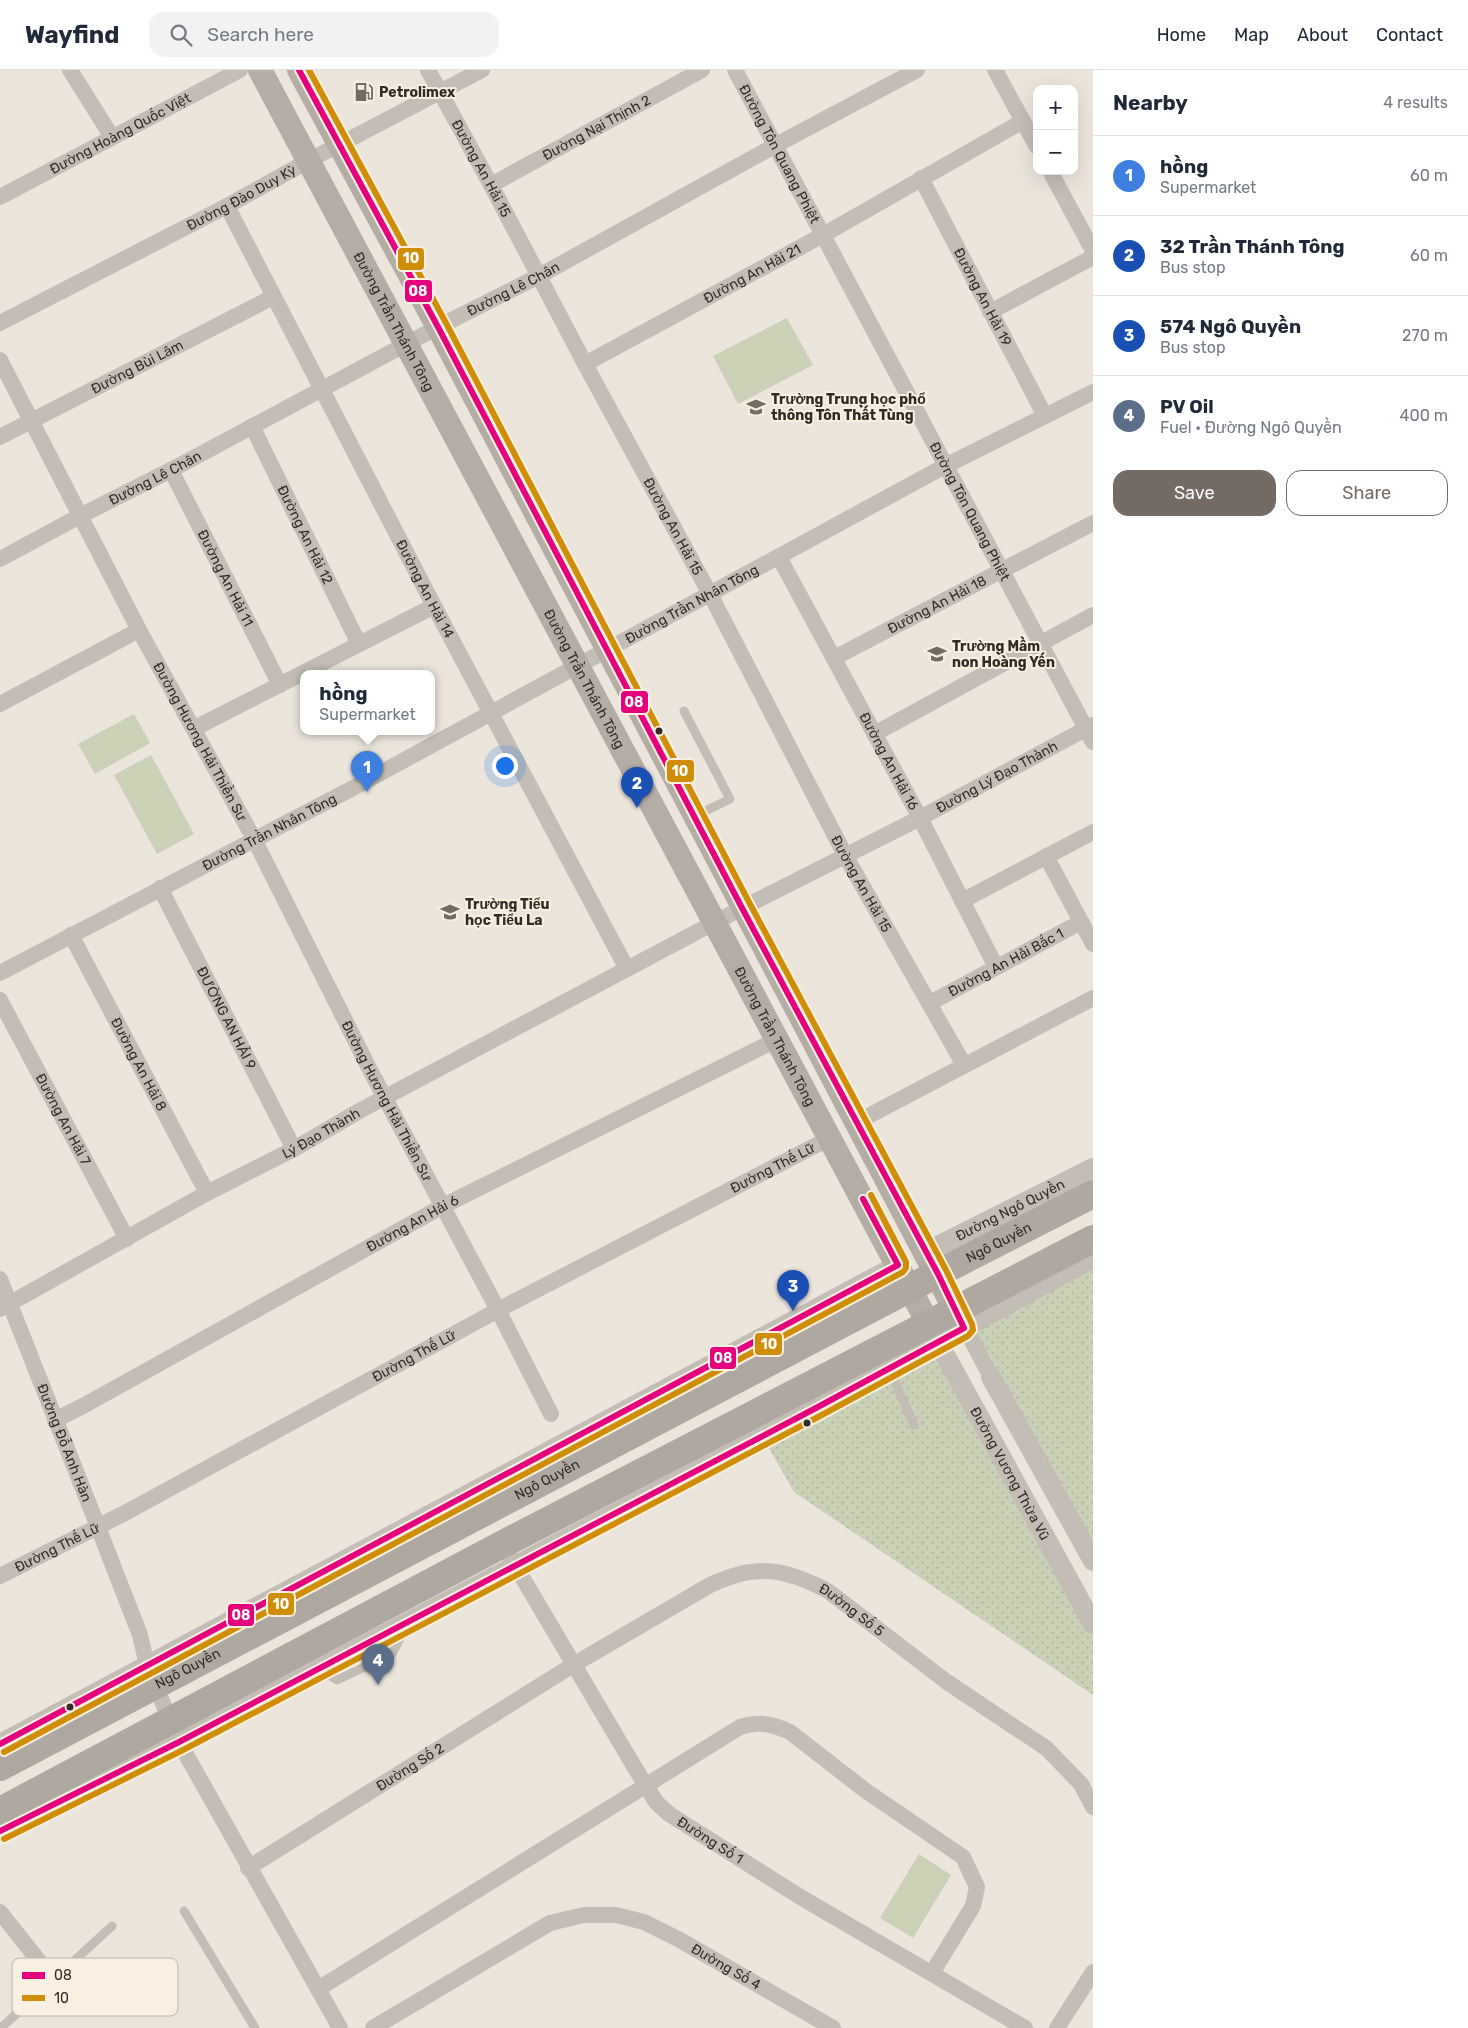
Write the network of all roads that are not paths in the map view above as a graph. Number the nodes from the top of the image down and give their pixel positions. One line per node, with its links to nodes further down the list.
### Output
1 (70, 70): 13 (street)
2 (240, 70): 13 (street, Đường Hoàng Quốc Việt)
3 (260, 70): 17 (main road, Đường Trần Thánh Tông)
4 (299, 70): 15 (main road)
5 (428, 70): 11 (street, Đường An Hải 15)
6 (482, 70): 11 (street, Đường Đào Duy Kỳ)
7 (702, 70): 20 (street, Đường Nại Thịnh 2)
8 (735, 70): 16 (street, Đường Tôn Quang Phiệt)
9 (917, 70): 16 (street, Đường Lê Chân)
10 (995, 70): 12 (street)
11 (440, 92): 15 (street, Đường Đào Duy Kỳ); 20 (street, Đường An Hải 15)
12 (1022, 121): 14 (street); 19 (street, Đường An Hải 21)
13 (112, 137): 21 (street, Đường Hoàng Quốc Việt)
14 (1033, 140)
15 (340, 145): 17 (street, Đường Đào Duy Kỳ); 30 (main road)
16 (776, 145): 23 (street, Đường Tôn Quang Phiệt); 26 (street, Đường Lê Chân)
17 (308, 161): 22 (street, Đường Đào Duy Kỳ); 31 (main road, Đường Trần Thánh Tông)
18 (1052, 175): 24 (street)
19 (921, 178): 23 (street, Đường An Hải 21); 28 (street, Đường An Hải 19)
20 (491, 184): 26 (street, Đường An Hải 15)
21 (0, 197)
22 (227, 206): 27 (street, Đường An Hải 14); 29 (street, Đường Đào Duy Kỳ)
23 (823, 234): 33 (street, Đường An Hải 21); 40 (street, Đường Tôn Quang Phiệt)
24 (1093, 251)
25 (1093, 257): 28 (street)
26 (539, 276): 30 (street, Đường Lê Chân); 33 (street, Đường An Hải 15)
27 (273, 297): 34 (street, Đường An Hải 14); 37 (street, Đường Bùi Lâm)
28 (990, 312): 36 (street, Đường An Hải 19)
29 (0, 323)
30 (438, 327): 31 (street, Đường Lê Chân); 53 (main road)
31 (406, 344): 34 (street, Đường Lê Chân); 55 (main road, Đường Trần Thánh Tông)
32 (0, 360): 37 (street, Đường Hương Hải Thiền Sư)
33 (585, 364): 47 (street, Đường An Hải 15)
34 (322, 390): 38 (street, Đường Lê Chân); 48 (street, Đường An Hải 14)
35 (1093, 392): 36 (street, Đường Trần Nhân Tông)
36 (1045, 416): 40 (street, Đường Trần Nhân Tông)
37 (30, 420): 39 (street, Đường Bùi Lâm); 42 (street, Đường Hương Hải Thiền Sư)
38 (252, 426): 41 (street, Đường Lê Chân); 52 (street, Đường An Hải 12)
39 (0, 437)
40 (945, 466): 44 (street, Đường Trần Nhân Tông); 46 (street, Đường Tôn Quang Phiệt)
41 (171, 470): 42 (street, Đường Lê Chân); 58 (street, Đường An Hải 11)
42 (80, 516): 45 (street, Đường Lê Chân); 50 (street, Đường Hương Hải Thiền Sư)
43 (1093, 523): 46 (street, Đường An Hải 18)
44 (778, 557): 47 (street, Đường Trần Nhân Tông); 54 (street, Đường An Hải 16)
45 (0, 559)
46 (1001, 570): 51 (street, Đường Tôn Quang Phiệt); 54 (street, Đường An Hải 18)
47 (710, 594): 53 (street, Đường Trần Nhân Tông); 69 (street, Đường An Hải 15)
48 (434, 606): 52 (street); 61 (street, Đường An Hải 14)
49 (1093, 615): 51 (street)
50 (139, 630): 59 (street); 62 (street, Đường Hương Hải Thiền Sư)
51 (1040, 643): 63 (street, Đường Tôn Quang Phiệt); 64 (street)
52 (359, 644): 56 (street)
53 (608, 650): 55 (street, Đường Trần Nhân Tông); 65 (main road)
54 (834, 658): 64 (street, Đường An Hải 16)
55 (578, 666): 61 (street, Đường Trần Nhân Tông); 75 (main road, Đường Trần Thánh Tông)
56 (309, 670)
57 (300, 675): 58 (street)
58 (280, 685): 62 (street)
59 (0, 704)
60 (684, 711): 65 (lane)
61 (492, 713): 68 (street, Đường Trần Nhân Tông); 79 (street, Đường An Hải 14)
62 (195, 728): 68 (street, Đường Hương Hải Thiền Sư)
63 (1091, 732): 66 (street, Đường Lý Đạo Thành)
64 (874, 734): 66 (street, Đường An Hải 16)
65 (695, 816): 73 (main road)
66 (920, 818): 69 (street, Đường Lý Đạo Thành); 72 (street, Đường An Hải 16)
67 (1093, 832): 70 (street)
68 (254, 839): 71 (street, Đường Trần Nhân Tông); 86 (street, Đường Hương Hải Thiền Sư)
69 (845, 855): 73 (street, Đường Lý Đạo Thành); 83 (street, Đường An Hải 15)
70 (1046, 856): 72 (street); 74 (street)
71 (160, 888): 76 (street, Đường Trần Nhân Tông); 89 (street, ĐƯỜNG AN HẢl 9)
72 (962, 901): 78 (street, Đường An Hải 16)
73 (742, 908): 75 (street, Đường Lý Đạo Thành); 87 (main road)
74 (1082, 922): 77 (street); 78 (street, Đường An Hải Bắc 1)
75 (714, 924): 79 (street, Lý Đạo Thành); 84 (main road, Đường Trần Thánh Tông)
76 (71, 935): 80 (street, Đường Trần Nhân Tông); 91 (street, Đường An Hải 8)
77 (1093, 944)
78 (996, 967): 83 (street, Đường An Hải Bắc 1)
79 (627, 969): 86 (street, Lý Đạo Thành)
80 (0, 973)
81 (1093, 998): 85 (street)
82 (0, 1000): 94 (street, Đường An Hải 7)
83 (930, 1003): 85 (street, Đường An Hải 15)
84 (776, 1040): 88 (main road, Đường Trần Thánh Tông); 93 (street, Đường An Hải 6)
85 (964, 1065): 87 (street)
86 (385, 1098): 89 (street, Lý Đạo Thành); 93 (street, Đường Hương Hải Thiền Sư)
87 (857, 1122): 96 (main road)
88 (830, 1138): 97 (main road, Đường Trần Thánh Tông); 100 (street, Đường Thế Lữ)
89 (294, 1149): 91 (street, Lý Đạo Thành)
90 (1093, 1168): 96 (street, Đường Ngô Quyền)
91 (207, 1193): 94 (street, Lý Đạo Thành)
92 (1093, 1194): 96 (highway, Ngô Quyền)
93 (443, 1206): 100 (street, Đường Hương Hải Thiền Sư); 106 (street, Đường An Hải 6)
94 (127, 1239): 99 (street, Lý Đạo Thành)
95 (1093, 1254): 101 (highway)
96 (932, 1263): 97 (highway, Ngô Quyền); 101 (main road)
97 (904, 1277): 102 (main road, Đường Trần Thánh Tông); 115 (highway, Ngô Quyền)
98 (0, 1279): 99 (street, Đường Đỗ Anh Hàn)
99 (5, 1306): 106 (street, Đường Đỗ Anh Hàn)
100 (498, 1310): 105 (street, Đường Hương Hải Thiền Sư); 108 (street, Đường Thế Lữ)
101 (960, 1319): 102 (highway); 104 (street)
102 (933, 1333): 103 (street); 109 (highway); 112 (street, Đường Vương Thừa Vũ)
103 (889, 1368): 107 (lane); 109 (street)
104 (991, 1377): 110 (street)
105 (551, 1414)
106 (55, 1420): 108 (street, Đường Đỗ Anh Hàn)
107 (914, 1425)
108 (98, 1527): 111 (street, Đường Thế Lữ); 115 (street, Đường Đỗ Anh Hàn)
109 (509, 1555): 113 (highway); 113 (street); 114 (street, Đường Số 1)
110 (1093, 1562)
111 (0, 1576)
112 (1093, 1624)
113 (350, 1646): 116 (highway); 116 (street)
114 (573, 1665): 119 (street, Đường Số 1); 120 (street, Đường Số 5); 123 (street, Đường Số 2)
115 (151, 1675): 116 (street, Đường Đỗ Anh Hàn); 117 (street); 118 (highway, Ngô Quyền)
116 (174, 1732): 121 (highway); 122 (street); 123 (street, Đường Đỗ Anh Hàn)
117 (0, 1744)
118 (0, 1768)
119 (645, 1785): 130 (street, Đường Số 1); 130 (street); 131 (street)
120 (1093, 1807)
121 (0, 1811)
122 (0, 1831)
123 (248, 1868): 131 (street, Đường Đỗ Anh Hàn)
124 (184, 1911): 134 (lane)
125 (0, 1912): 127 (street)
126 (112, 1926): 128 (lane)
127 (37, 1958)
128 (78, 1958)
129 (1093, 1972): 139 (street)
130 (932, 1973): 138 (street, Đường Số 1)
131 (318, 1989): 135 (street, Đường Đỗ Anh Hàn)
132 (14, 2016): 133 (lane)
133 (1, 2028)
134 (255, 2028)
135 (340, 2028)
136 (373, 2028): 137 (street, Đường Số 4)
137 (833, 2028)
138 (1025, 2028)
139 (1057, 2028)

